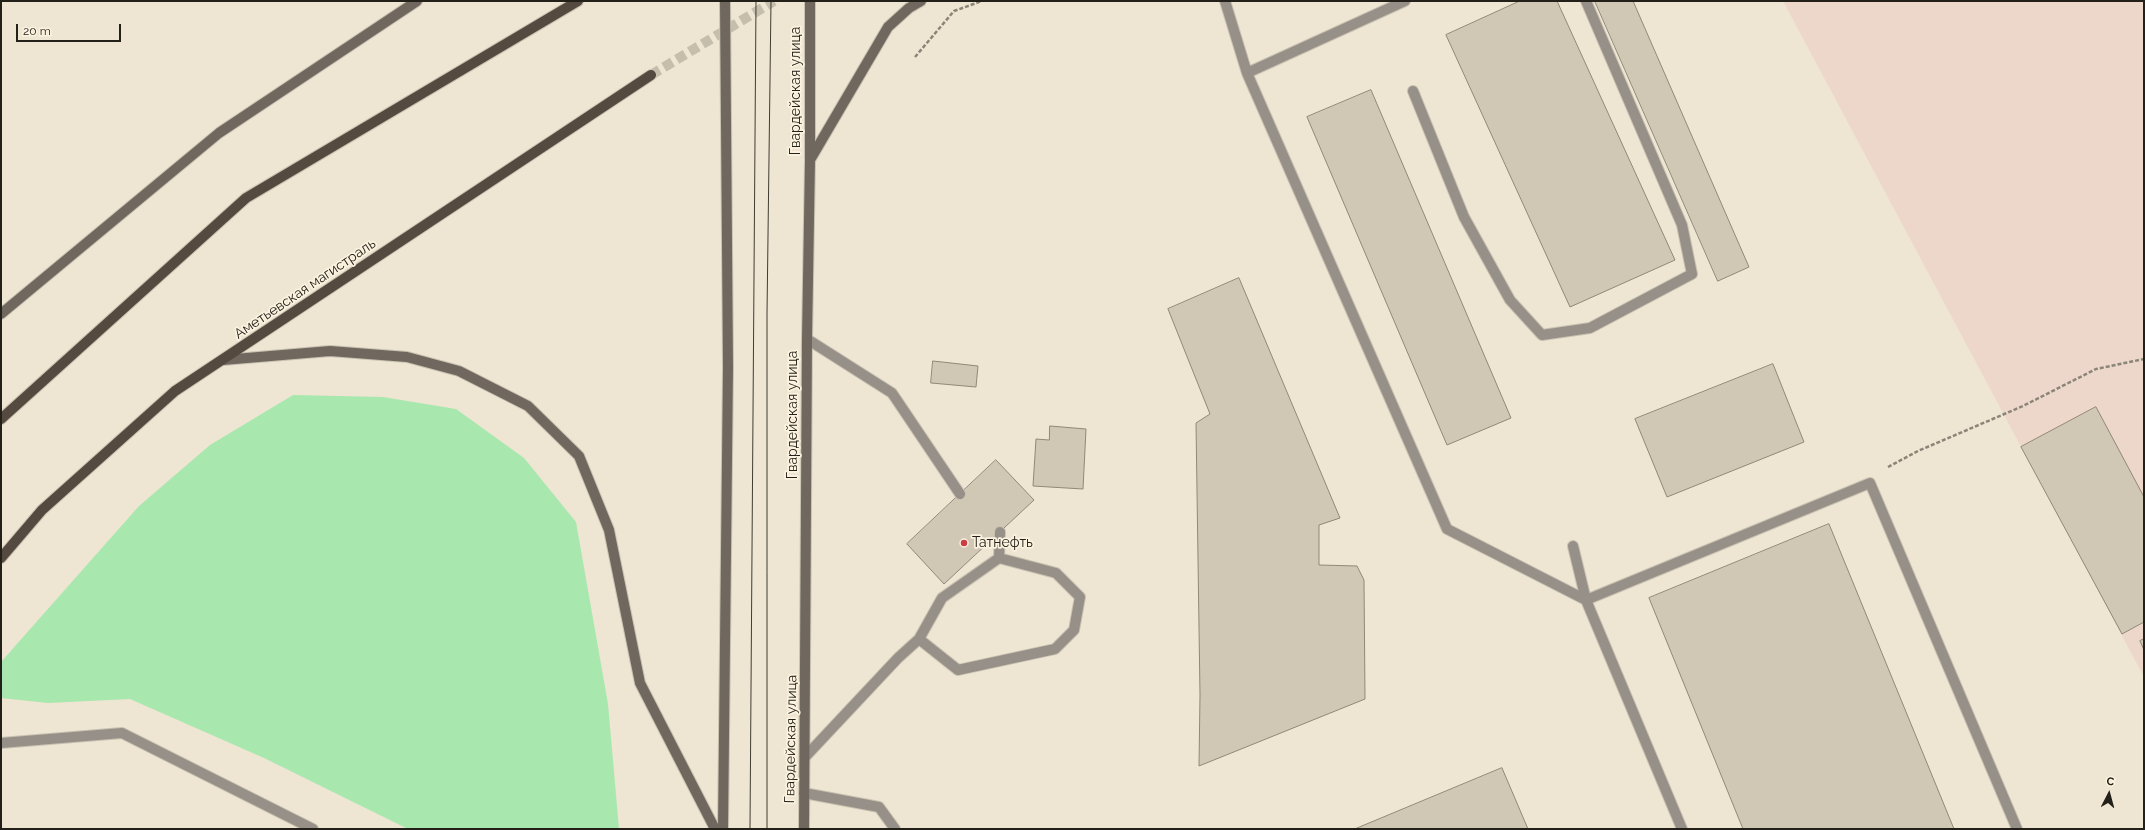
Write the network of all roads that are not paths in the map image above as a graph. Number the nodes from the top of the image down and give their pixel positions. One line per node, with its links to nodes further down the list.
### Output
1 (417, 1): 13 (main road)
2 (578, 1): 16 (main road)
3 (725, 1): 29 (main road)
4 (810, 1): 12 (main road, Гвардейская улица)
5 (921, 1): 12 (main road)
6 (1225, 1): 9 (lane)
7 (1405, 1): 9 (lane)
8 (1586, 1): 11 (lane)
9 (1247, 73): 22 (lane)
10 (651, 75): 15 (main road, Аметьевская магистраль)
11 (1413, 91)
12 (810, 160): 14 (main road, Гвардейская улица)
13 (1, 314)
14 (807, 338): 17 (lane); 25 (main road, Гвардейская улица)
15 (223, 360): 20 (main road, Аметьевская магистраль); 28 (main road)
16 (1, 419)
17 (960, 494)
18 (1000, 532): 21 (lane)
19 (1573, 546): 22 (lane)
20 (1, 558)
21 (1000, 558): 23 (lane); 23 (lane)
22 (1586, 600): 32 (lane); 33 (lane)
23 (919, 639): 25 (lane)
24 (1, 743): 27 (lane)
25 (806, 756): 26 (main road, Гвардейская улица)
26 (804, 793): 30 (main road, Гвардейская улица); 31 (lane)
27 (313, 829)
28 (715, 829)
29 (723, 829)
30 (804, 829)
31 (895, 829)
32 (1682, 829)
33 (2017, 829)

